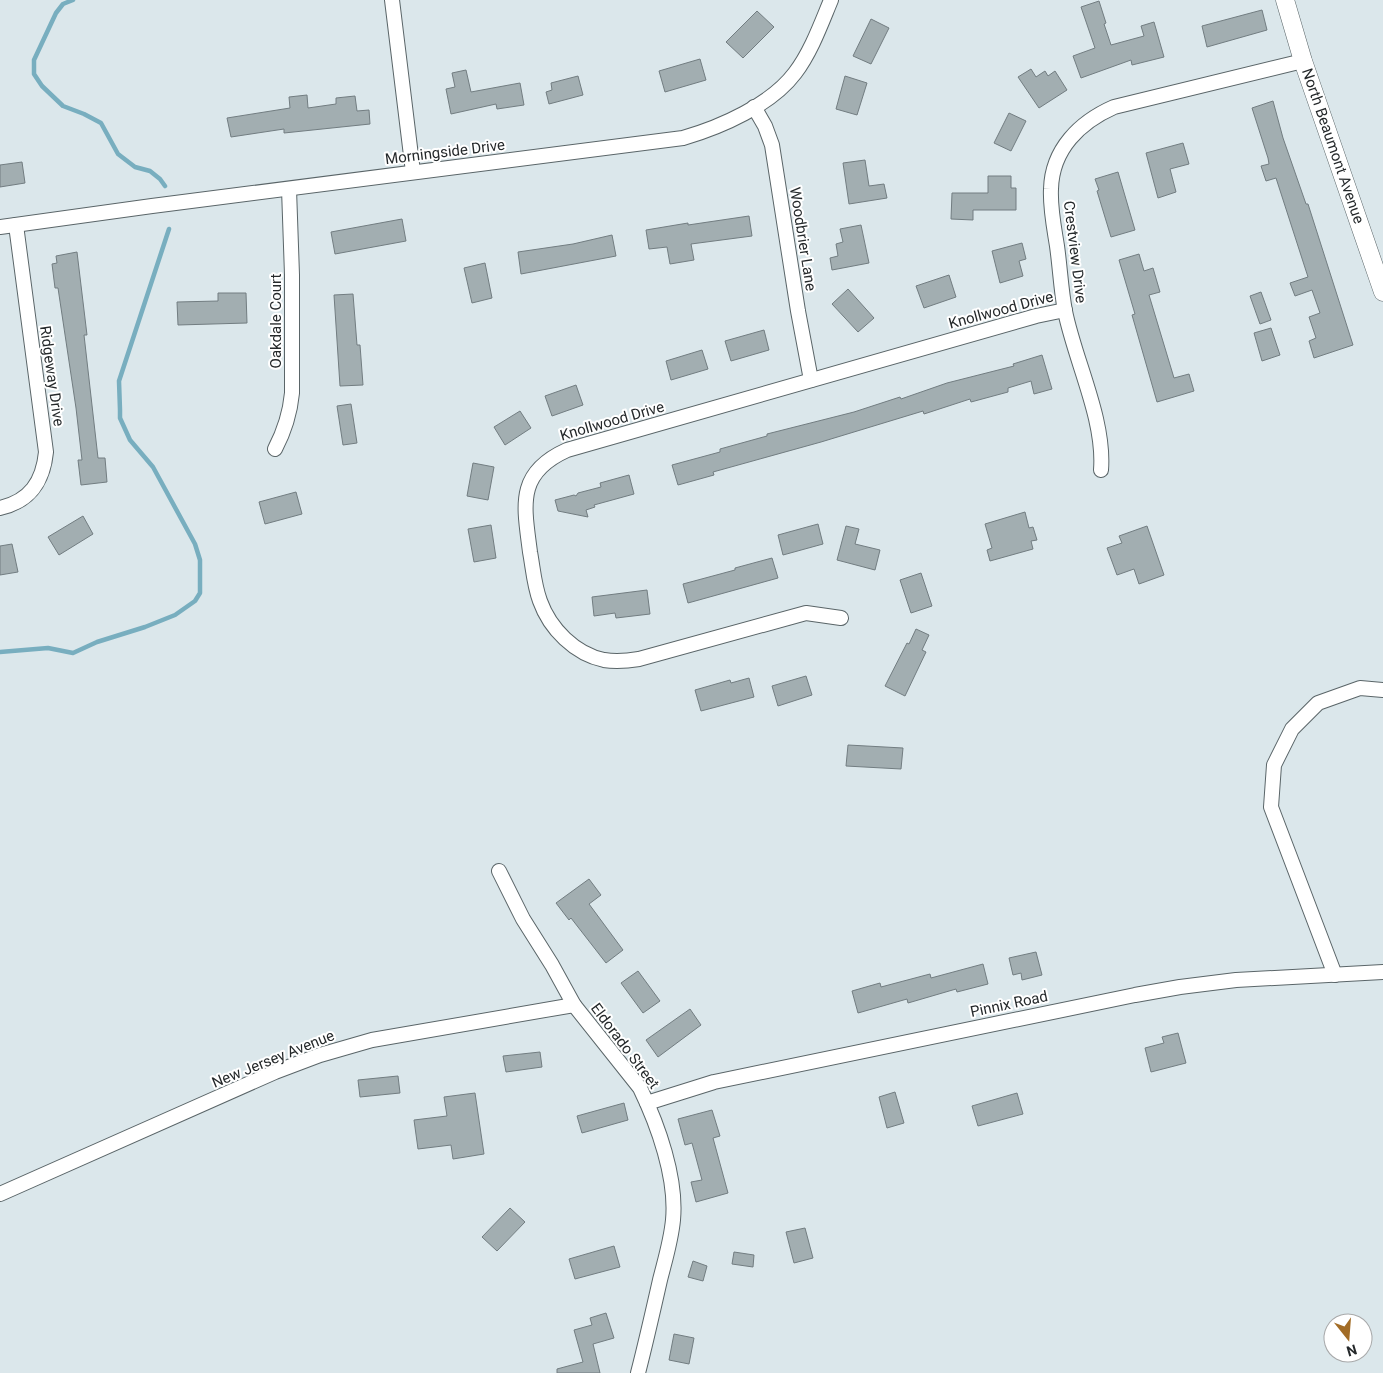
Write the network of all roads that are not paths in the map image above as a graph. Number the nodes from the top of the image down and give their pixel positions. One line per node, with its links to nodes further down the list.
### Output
1 (392, 0): 6 (street)
2 (831, 0): 5 (street, Morningside Drive)
3 (1285, 0): 4 (street, North Beaumont Avenue)
4 (1303, 60): 10 (street, North Beaumont Avenue); 11 (street, Crestview Drive)
5 (754, 107): 6 (street, Morningside Drive); 12 (street, Woodbrier Lane)
6 (413, 172): 7 (street, Morningside Drive)
7 (289, 189): 8 (street, Morningside Drive); 13 (street, Oakdale Court)
8 (16, 225): 9 (street, Morningside Drive); 15 (street, Ridgeway Drive)
9 (0, 227)
10 (1383, 292)
11 (1065, 310): 12 (street, Knollwood Drive); 14 (street, Crestview Drive)
12 (811, 380): 16 (street, Knollwood Drive)
13 (275, 449)
14 (1101, 470)
15 (0, 508)
16 (841, 618)
17 (1383, 690): 20 (street)
18 (500, 871): 21 (street, Eldorado Street)
19 (1383, 972): 20 (street, Pinnix Road)
20 (1335, 975): 22 (street, Pinnix Road)
21 (574, 1005): 22 (street, Eldorado Street); 23 (street, New Jersey Avenue)
22 (647, 1103): 24 (street, Eldorado Street)
23 (0, 1194)
24 (638, 1373)

